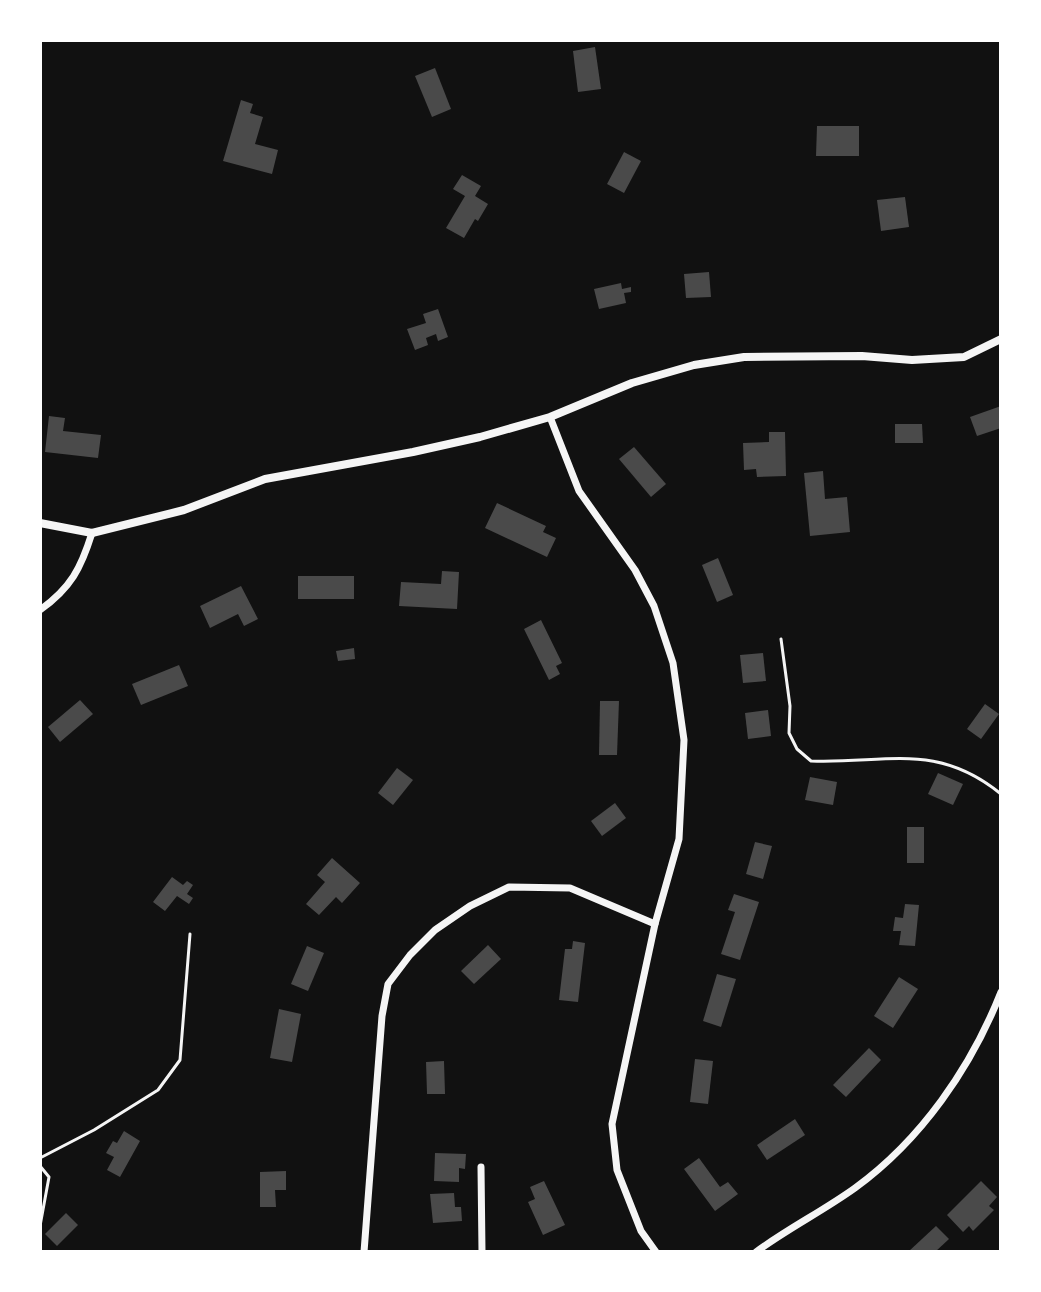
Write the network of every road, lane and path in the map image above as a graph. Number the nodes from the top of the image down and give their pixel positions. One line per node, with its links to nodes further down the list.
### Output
1 (1001, 339): 2 (street)
2 (550, 417): 4 (street); 8 (street)
3 (40, 523): 4 (street)
4 (92, 533): 5 (street)
5 (40, 610)
6 (781, 639): 7 (lane)
7 (1001, 794)
8 (655, 924): 17 (street); 19 (street)
9 (190, 934): 11 (lane)
10 (1001, 992): 20 (street)
11 (40, 1158)
12 (40, 1166): 14 (lane)
13 (481, 1167): 18 (street)
14 (40, 1226)
15 (40, 1242): 16 (lane)
16 (40, 1252)
17 (364, 1252)
18 (482, 1252)
19 (656, 1252)
20 (756, 1252)

